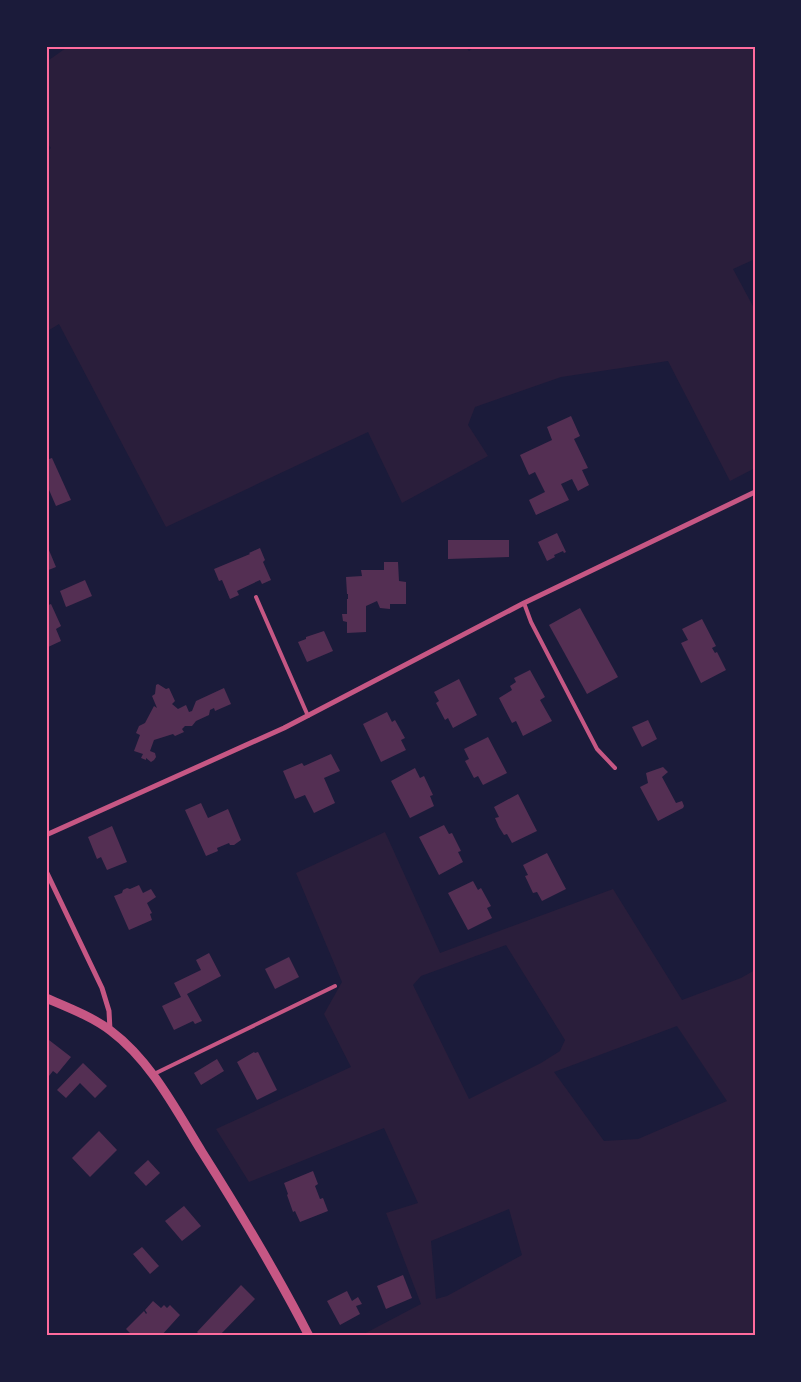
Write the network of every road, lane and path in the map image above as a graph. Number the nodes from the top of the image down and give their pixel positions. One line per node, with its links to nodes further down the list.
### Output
1 (755, 492): 3 (street)
2 (256, 598): 4 (lane)
3 (524, 604): 4 (street); 5 (lane)
4 (308, 716): 6 (street)
5 (615, 768)
6 (46, 835)
7 (46, 871): 10 (street)
8 (335, 986): 11 (lane)
9 (46, 998): 10 (street)
10 (110, 1030): 11 (street)
11 (152, 1075): 12 (street)
12 (309, 1336)

